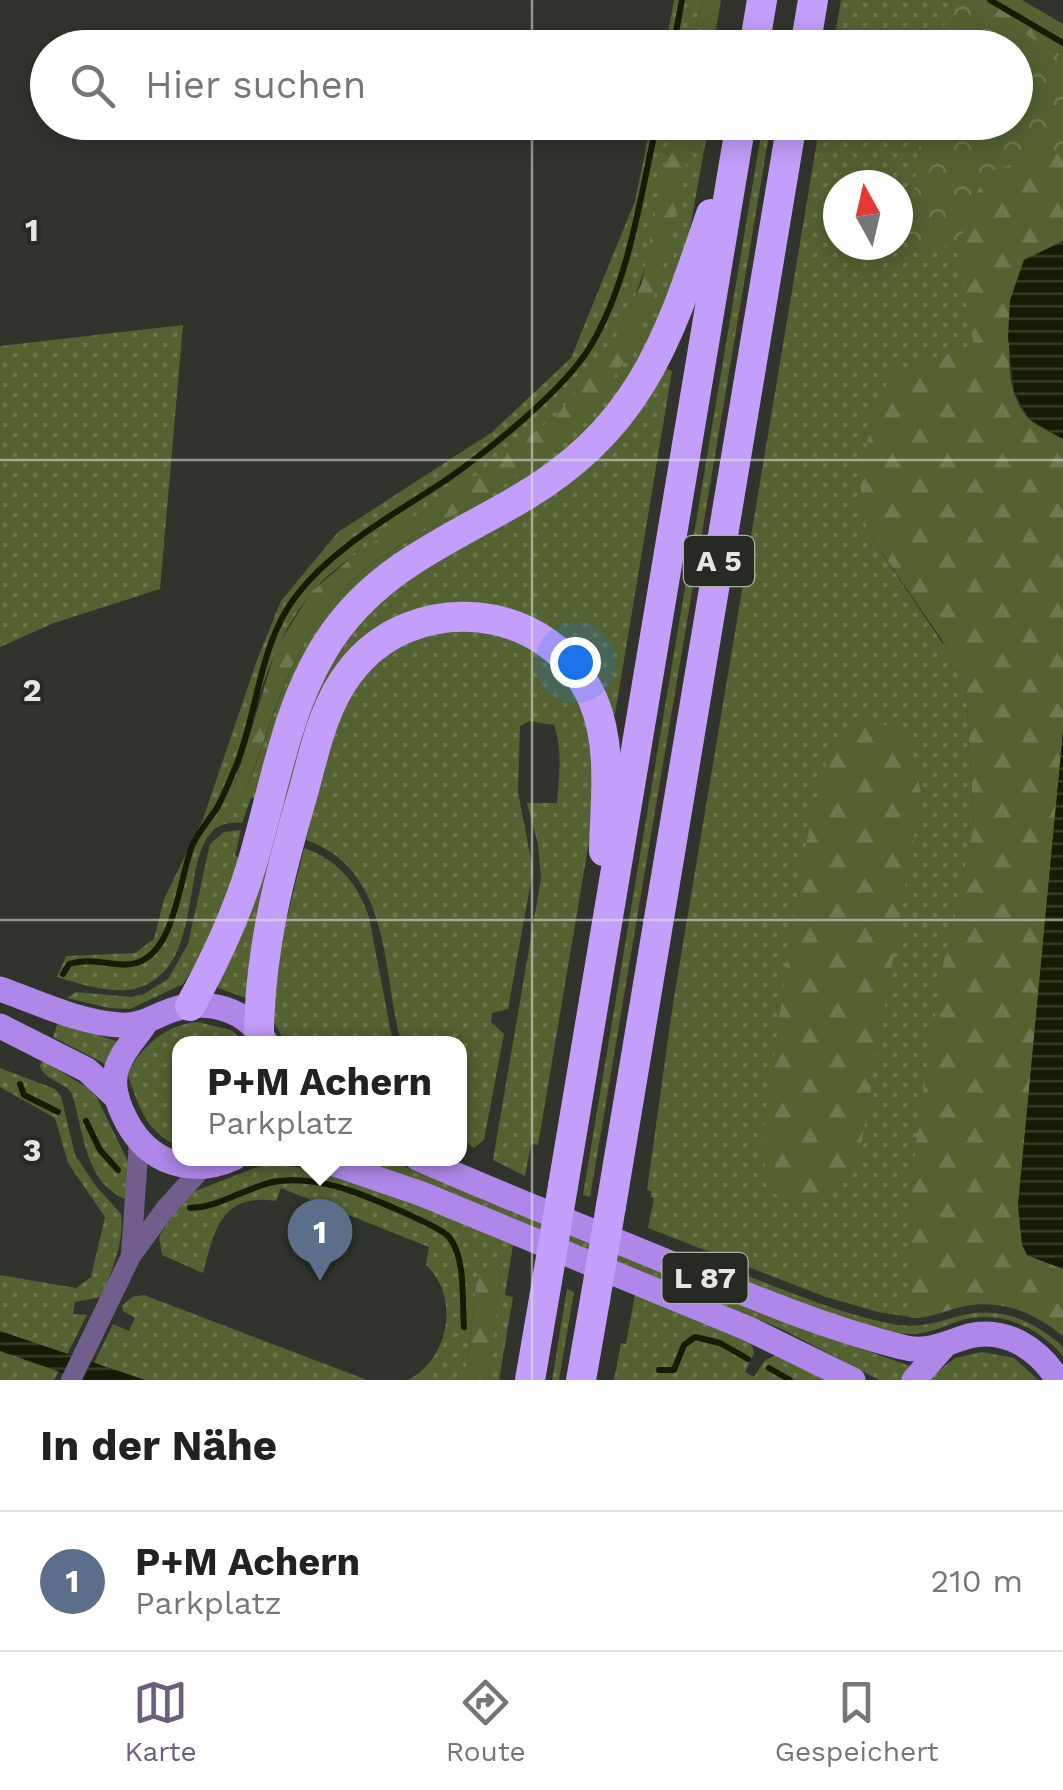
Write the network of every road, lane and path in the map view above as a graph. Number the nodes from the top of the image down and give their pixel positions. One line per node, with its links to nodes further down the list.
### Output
1 (762, 0): 3 (highway)
2 (813, 0): 4 (highway)
3 (757, 30)
4 (808, 30)
5 (736, 140): 8 (highway)
6 (738, 140): 9 (highway, A 5)
7 (789, 140): 28 (highway, A 5, bridge)
8 (276, 836): 9 (highway); 11 (highway); 15 (highway)
9 (602, 954): 27 (highway, A 5, bridge)
10 (0, 989): 12 (main road)
11 (190, 1006): 12 (main road); 14 (main road)
12 (146, 1022): 16 (main road)
13 (0, 1026): 16 (main road)
14 (261, 1036)
15 (263, 1036)
16 (117, 1098): 17 (main road)
17 (139, 1142): 18 (main road); 24 (street)
18 (172, 1163)
19 (196, 1166): 23 (main road)
20 (207, 1166): 23 (main road)
21 (340, 1166): 29 (main road, L 87)
22 (437, 1166): 25 (main road, L 87)
23 (204, 1167): 24 (street)
24 (131, 1256): 26 (street)
25 (945, 1345): 30 (main road); 31 (main road)
26 (71, 1380)
27 (530, 1380)
28 (582, 1380)
29 (854, 1380)
30 (914, 1380)
31 (1058, 1380)

